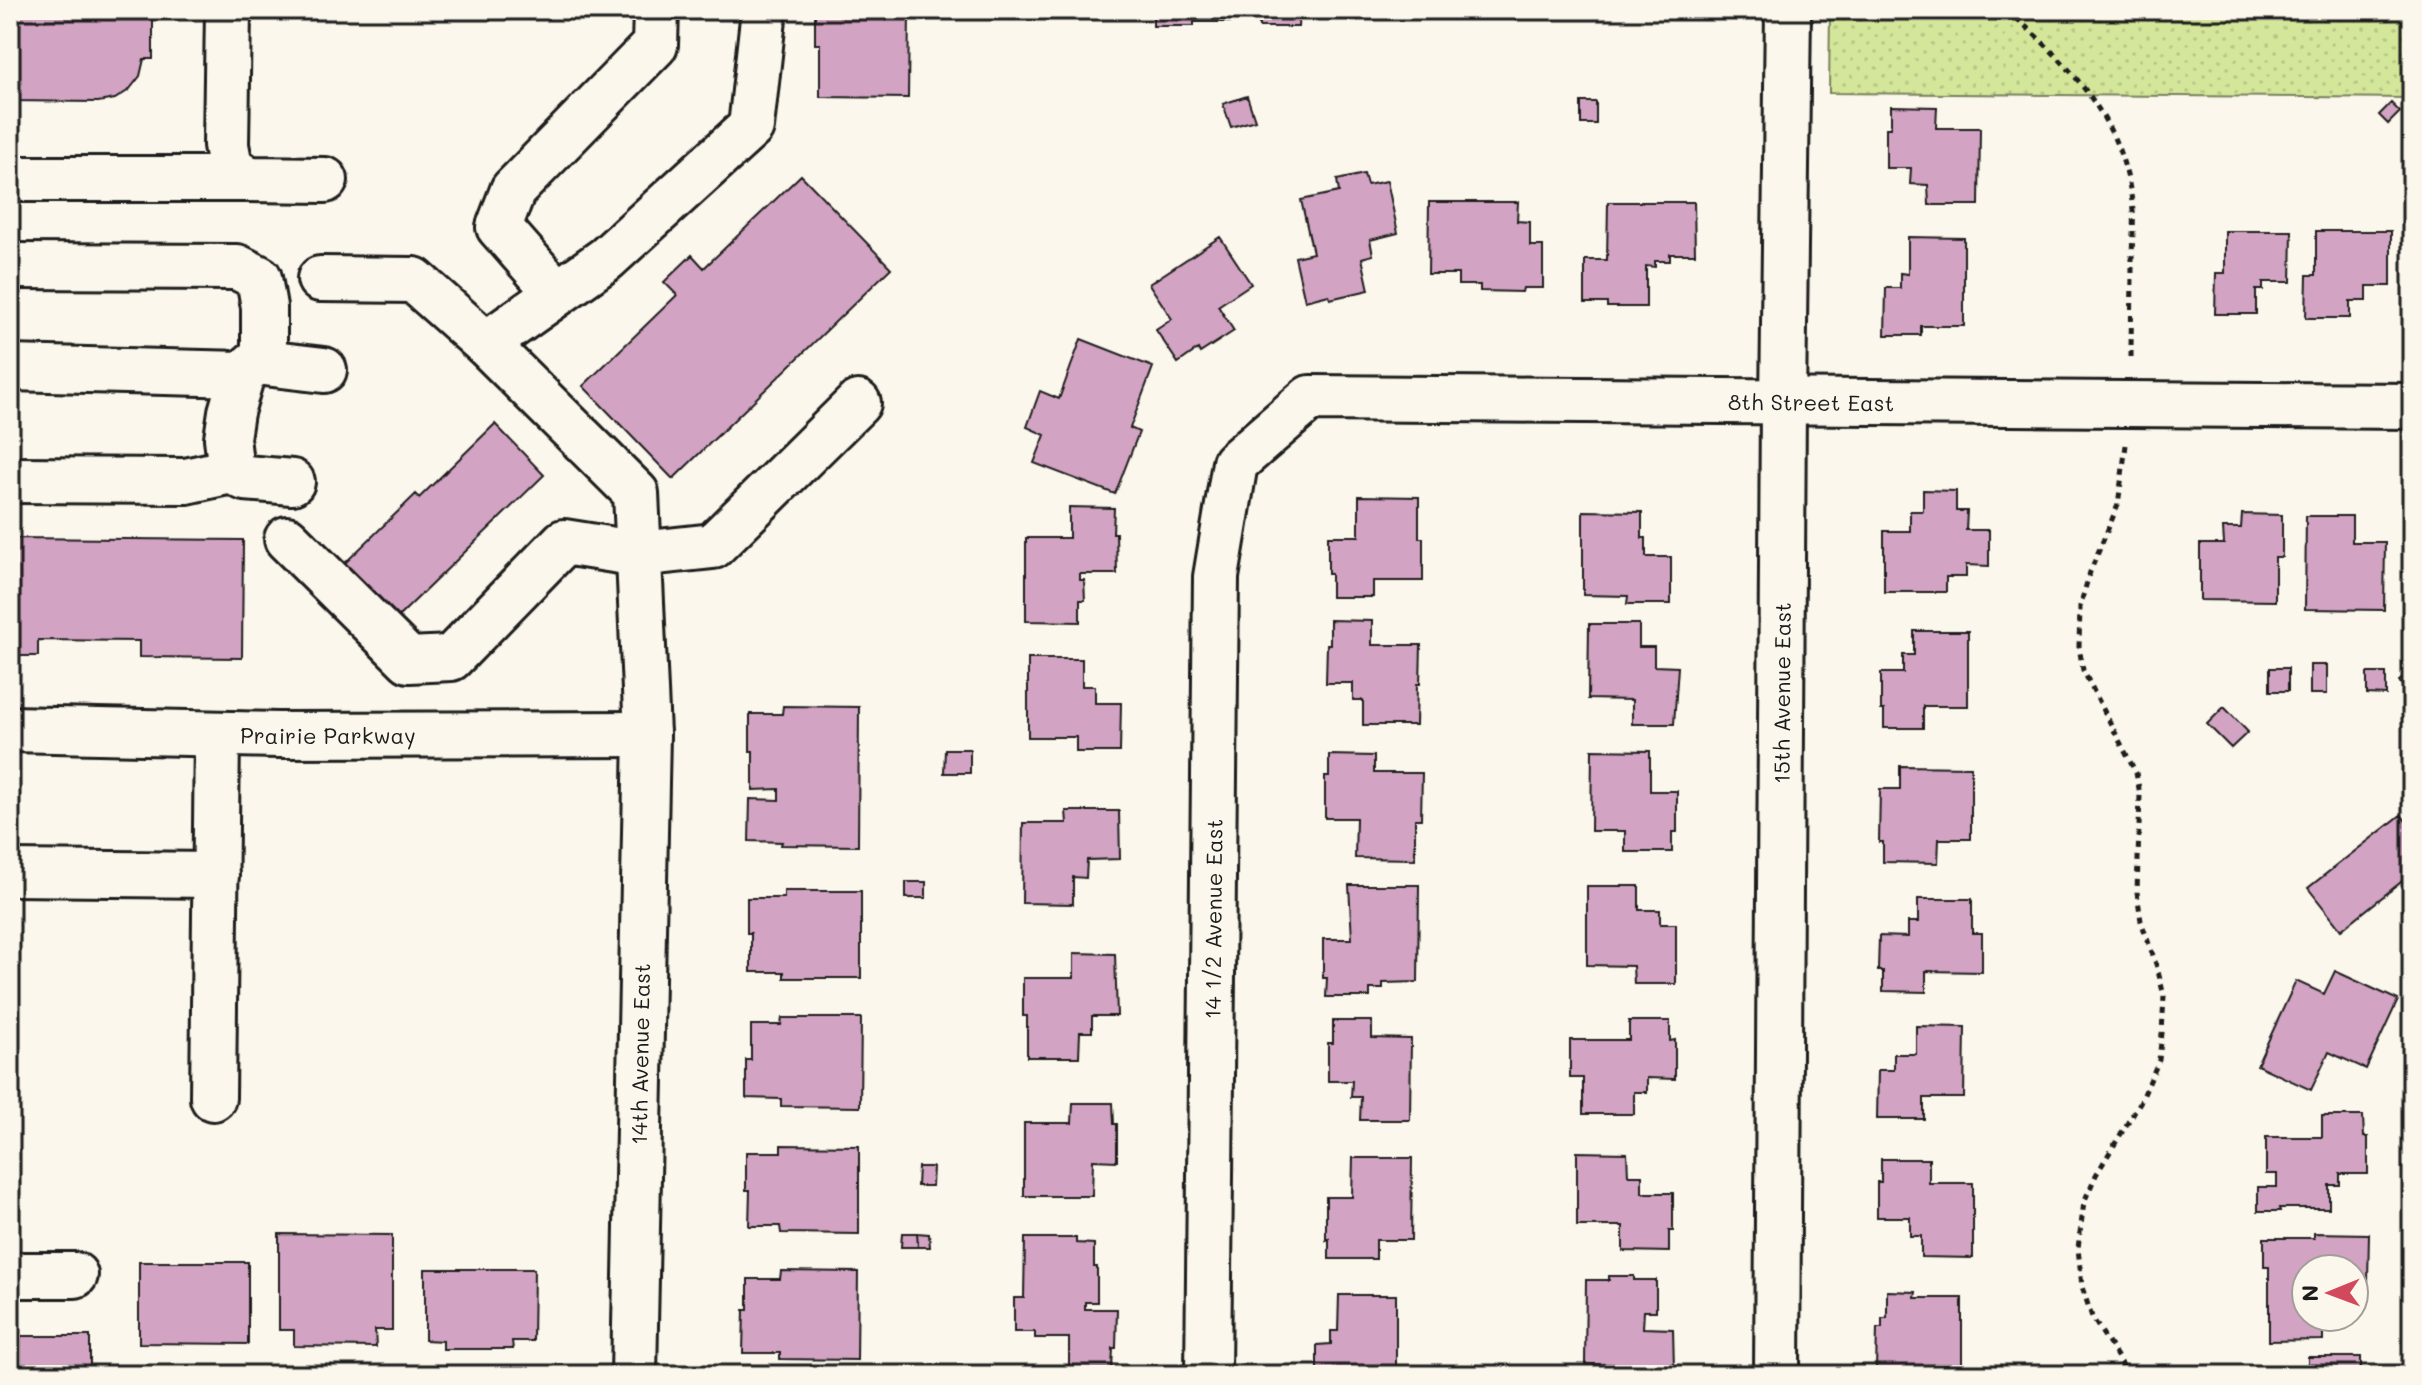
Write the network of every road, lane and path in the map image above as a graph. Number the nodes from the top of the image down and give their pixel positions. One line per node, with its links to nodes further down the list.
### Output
1 (228, 10): 7 (street)
2 (656, 10): 11 (street)
3 (764, 10): 11 (street)
4 (1788, 10): 17 (street, 15th Avenue East)
5 (2007, 10): 18 (path)
6 (10, 179): 7 (street)
7 (248, 179): 8 (street)
8 (325, 180)
9 (10, 266): 14 (street)
10 (320, 279): 12 (street, 14th Avenue East)
11 (557, 293): 12 (street)
12 (486, 344): 25 (street, 14th Avenue East)
13 (10, 368): 14 (street)
14 (253, 369): 15 (street); 21 (street)
15 (324, 370)
16 (858, 403): 25 (street)
17 (1783, 403): 18 (street, 8th Street East); 20 (street, 8th Street East); 36 (street, 15th Avenue East)
18 (2129, 405): 19 (street, 8th Street East); 37 (path)
19 (2412, 406)
20 (1235, 463): 35 (street, 14 1/2 Avenue East)
21 (231, 471): 22 (street); 23 (street)
22 (10, 480)
23 (292, 482)
24 (287, 539): 25 (street)
25 (639, 554): 28 (street, 14th Avenue East)
26 (10, 729): 27 (street, Prairie Parkway)
27 (217, 734): 28 (street, Prairie Parkway); 30 (street)
28 (647, 734): 34 (street, 14th Avenue East)
29 (10, 873): 30 (street)
30 (216, 875): 31 (street)
31 (213, 1098)
32 (10, 1275): 33 (street)
33 (75, 1275)
34 (634, 1375)
35 (1208, 1375)
36 (1777, 1375)
37 (2129, 1375)

